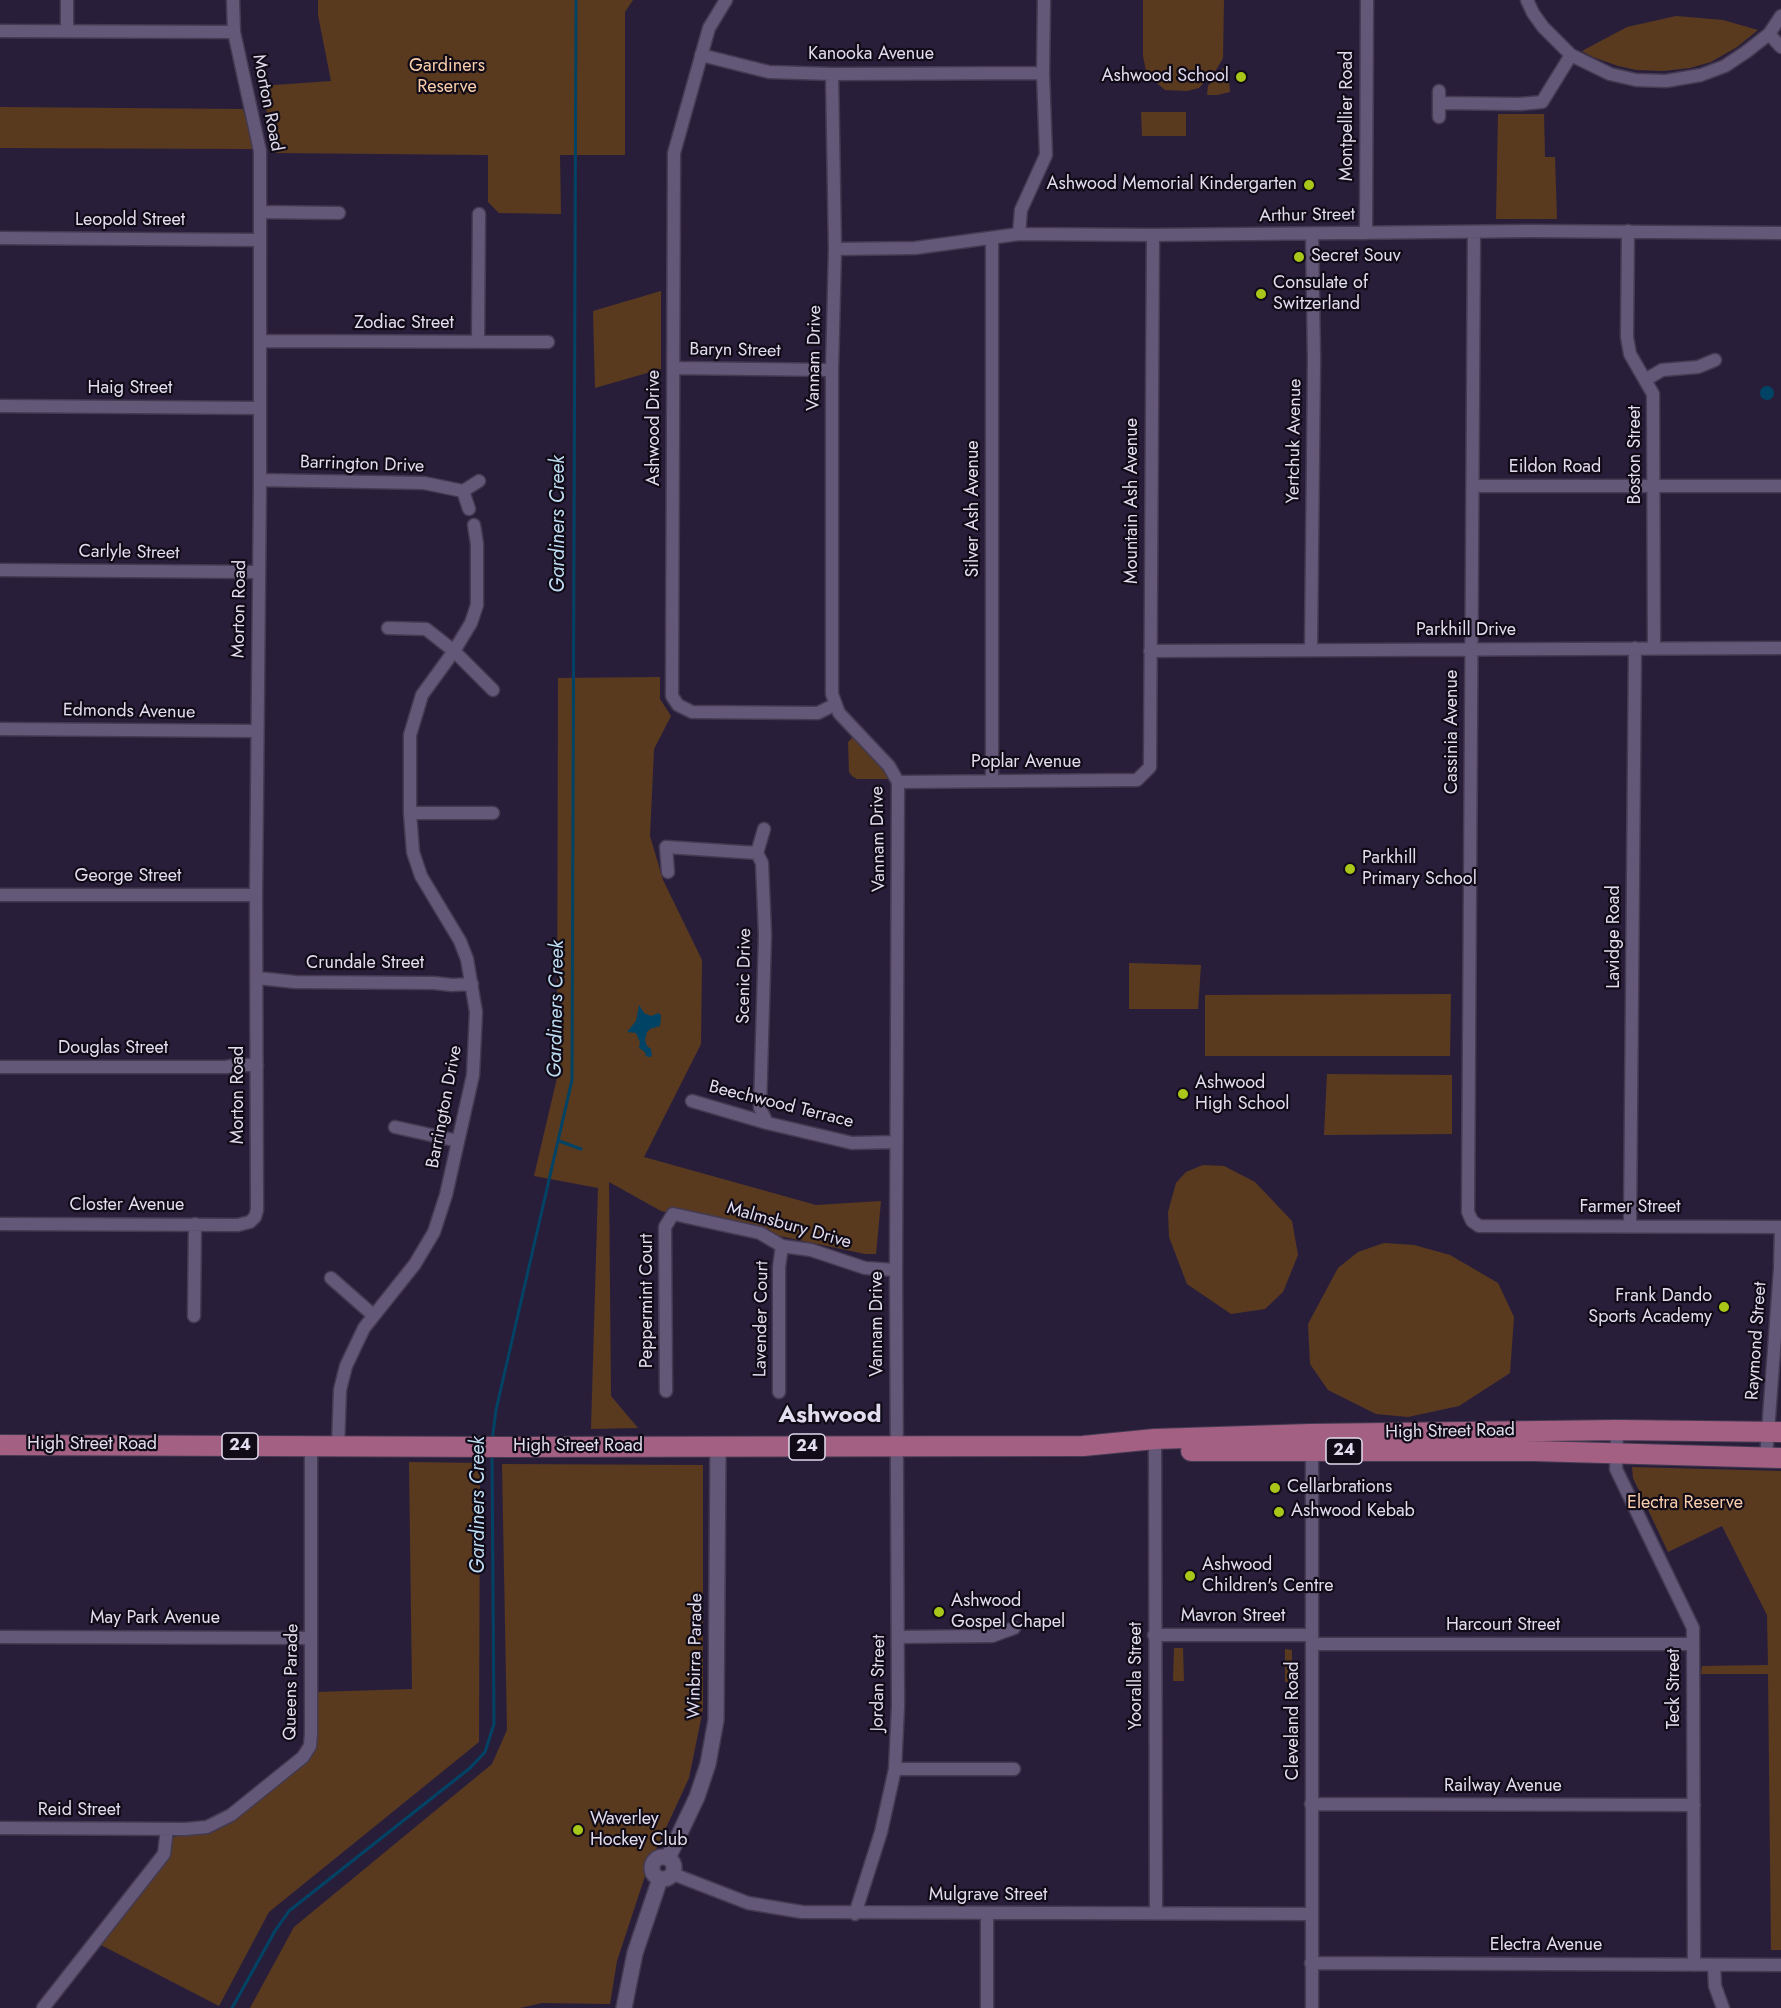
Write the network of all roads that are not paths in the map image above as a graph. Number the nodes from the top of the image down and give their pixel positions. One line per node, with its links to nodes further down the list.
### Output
1 (67, 0): 9 (street)
2 (233, 0): 10 (street, Morton Road)
3 (726, 0): 13 (street, Ashwood Drive)
4 (1044, 0): 15 (street)
5 (1367, 0): 24 (street, Montpellier Road)
6 (1527, 0): 14 (street)
7 (1781, 16): 11 (street)
8 (0, 31): 9 (street)
9 (67, 31): 10 (street)
10 (234, 32): 18 (street, Morton Road)
11 (1769, 34): 12 (street); 14 (street)
12 (1781, 47)
13 (701, 55): 16 (street, Kanooka Avenue); 36 (street, Ashwood Drive)
14 (1571, 55): 17 (street)
15 (1043, 73): 16 (street, Kanooka Avenue); 25 (street)
16 (832, 74): 31 (street, Vannam Drive)
17 (1440, 117)
18 (261, 212): 19 (street); 30 (street, Morton Road)
19 (339, 213)
20 (479, 214): 33 (street)
21 (1628, 231): 22 (street, Arthur Street); 23 (street, Arthur Street); 38 (street, Boston Street)
22 (1474, 232): 24 (street, Arthur Street); 43 (street, Cassinia Avenue)
23 (1781, 232)
24 (1366, 233): 26 (street, Arthur Street)
25 (1019, 234): 27 (street, Arthur Street); 29 (street, Arthur Street)
26 (1312, 234): 27 (street, Arthur Street); 55 (street, Yertchuk Avenue)
27 (1153, 235): 58 (street, Mountain Ash Avenue)
28 (0, 238): 30 (street, Leopold Street)
29 (992, 238): 31 (street, Arthur Street); 64 (street, Silver Ash Avenue)
30 (260, 240): 32 (street, Morton Road)
31 (835, 249): 37 (street, Vannam Drive)
32 (260, 341): 33 (street, Zodiac Street); 40 (street, Morton Road)
33 (478, 342): 34 (street, Zodiac Street)
34 (548, 342)
35 (1715, 360): 38 (street)
36 (674, 368): 37 (street, Baryn Street); 60 (street, Ashwood Drive)
37 (832, 370): 60 (street, Vannam Drive)
38 (1646, 380): 44 (street, Boston Street)
39 (0, 406): 40 (street, Haig Street)
40 (260, 408): 41 (street, Morton Road)
41 (260, 480): 46 (street, Barrington Drive); 50 (street, Morton Road)
42 (479, 481): 46 (street)
43 (1474, 486): 44 (street, Eildon Road); 56 (street, Cassinia Avenue)
44 (1654, 486): 45 (street, Eildon Road); 53 (street, Boston Street)
45 (1781, 486)
46 (463, 491): 47 (street)
47 (469, 509)
48 (474, 525): 57 (street, Barrington Drive)
49 (0, 570): 50 (street, Carlyle Street)
50 (258, 572): 62 (street, Morton Road)
51 (388, 628): 57 (street)
52 (1635, 648): 53 (street, Parkhill Drive); 56 (street, Parkhill Drive); 87 (street, Lavidge Road)
53 (1654, 648): 54 (street, Parkhill Drive)
54 (1781, 648)
55 (1311, 649): 56 (street, Parkhill Drive); 58 (street, Parkhill Drive)
56 (1471, 649): 86 (street, Cassinia Avenue)
57 (454, 651): 59 (street); 66 (street, Barrington Drive)
58 (1150, 651): 63 (street, Mountain Ash Avenue)
59 (493, 690)
60 (834, 705): 65 (street, Vannam Drive)
61 (0, 729): 62 (street, Edmonds Avenue)
62 (257, 731): 72 (street, Morton Road)
63 (1150, 767): 64 (street, Poplar Avenue)
64 (992, 781): 65 (street, Poplar Avenue)
65 (898, 782): 81 (street, Vannam Drive)
66 (410, 813): 67 (street); 73 (street, Barrington Drive)
67 (493, 813)
68 (764, 829): 69 (street, Scenic Drive)
69 (758, 854): 70 (street); 78 (street, Scenic Drive)
70 (668, 872)
71 (0, 895): 72 (street, George Street)
72 (256, 896): 74 (street, Morton Road)
73 (471, 980): 74 (street, Crundale Street); 80 (street, Barrington Drive)
74 (258, 982): 76 (street, Morton Road)
75 (0, 1067): 76 (street, Douglas Street)
76 (257, 1068): 83 (street, Morton Road)
77 (692, 1101): 78 (street, Beechwood Terrace)
78 (767, 1124): 81 (street, Beechwood Terrace)
79 (395, 1127): 80 (street)
80 (458, 1142): 93 (street, Barrington Drive)
81 (896, 1142): 91 (street, Vannam Drive)
82 (673, 1214): 89 (street, Malmsbury Drive); 95 (street, Peppermint Court)
83 (253, 1219): 85 (street, Closter Avenue)
84 (0, 1224): 85 (street, Closter Avenue)
85 (195, 1224): 94 (street)
86 (1479, 1226): 87 (street, Farmer Street)
87 (1630, 1226): 88 (street, Farmer Street)
88 (1781, 1227): 90 (street, Raymond Street)
89 (782, 1246): 91 (street, Malmsbury Drive); 96 (street, Lavender Court)
90 (1780, 1269): 98 (street, Raymond Street)
91 (896, 1270): 105 (street, Vannam Drive)
92 (331, 1278): 93 (street)
93 (373, 1315): 103 (street, Barrington Drive)
94 (194, 1316)
95 (666, 1391)
96 (779, 1392)
97 (1617, 1430): 98 (main road, High Street Road / 24); 99 (main road, High Street Road / 24); 106 (street, Teck Street)
98 (1775, 1432): 107 (street, Raymond Street)
99 (1312, 1442): 101 (main road, High Street Road / 24); 106 (main road, High Street Road / 24); 113 (street, Cleveland Road)
100 (0, 1445): 102 (main road, High Street Road / 24)
101 (1154, 1445): 105 (main road, High Street Road / 24); 109 (street, Yooralla Street)
102 (311, 1446): 103 (main road, High Street Road / 24); 112 (street, Queens Parade)
103 (338, 1446): 104 (main road, High Street Road / 24)
104 (718, 1447): 105 (main road, High Street Road / 24); 121 (street, Winbirra Parade)
105 (896, 1447): 111 (street, Jordan Street)
106 (1616, 1454): 107 (main road, High Street Road / 24); 114 (street, Teck Street)
107 (1774, 1458)
108 (1014, 1628): 111 (street)
109 (1154, 1635): 113 (street, Mavron Street); 122 (street, Yooralla Street)
110 (0, 1637): 112 (street, May Park Avenue)
111 (898, 1637): 115 (street, Jordan Street)
112 (311, 1638): 120 (street, Queens Parade)
113 (1312, 1639): 114 (street, Harcourt Street); 117 (street, Cleveland Road)
114 (1693, 1644): 118 (street, Teck Street)
115 (894, 1769): 116 (street); 123 (street, Jordan Street)
116 (1014, 1769)
117 (1311, 1804): 118 (street, Railway Avenue); 125 (street, Cleveland Road)
118 (1694, 1805): 127 (street, Teck Street)
119 (0, 1828): 120 (street, Reid Street)
120 (163, 1829): 130 (street)
121 (666, 1876): 123 (street, Mulgrave Street); 131 (street)
122 (1156, 1913): 124 (street, Mulgrave Street); 125 (street, Mulgrave Street)
123 (855, 1914): 124 (street, Mulgrave Street)
124 (987, 1914): 132 (street)
125 (1310, 1914): 126 (street, Cleveland Road)
126 (1311, 1963): 127 (street, Electra Avenue); 133 (street, Cleveland Road)
127 (1694, 1965): 128 (street, Electra Avenue)
128 (1714, 1965): 129 (street, Electra Avenue); 134 (street)
129 (1781, 1965)
130 (43, 2008)
131 (624, 2008)
132 (987, 2008)
133 (1311, 2008)
134 (1723, 2008)

